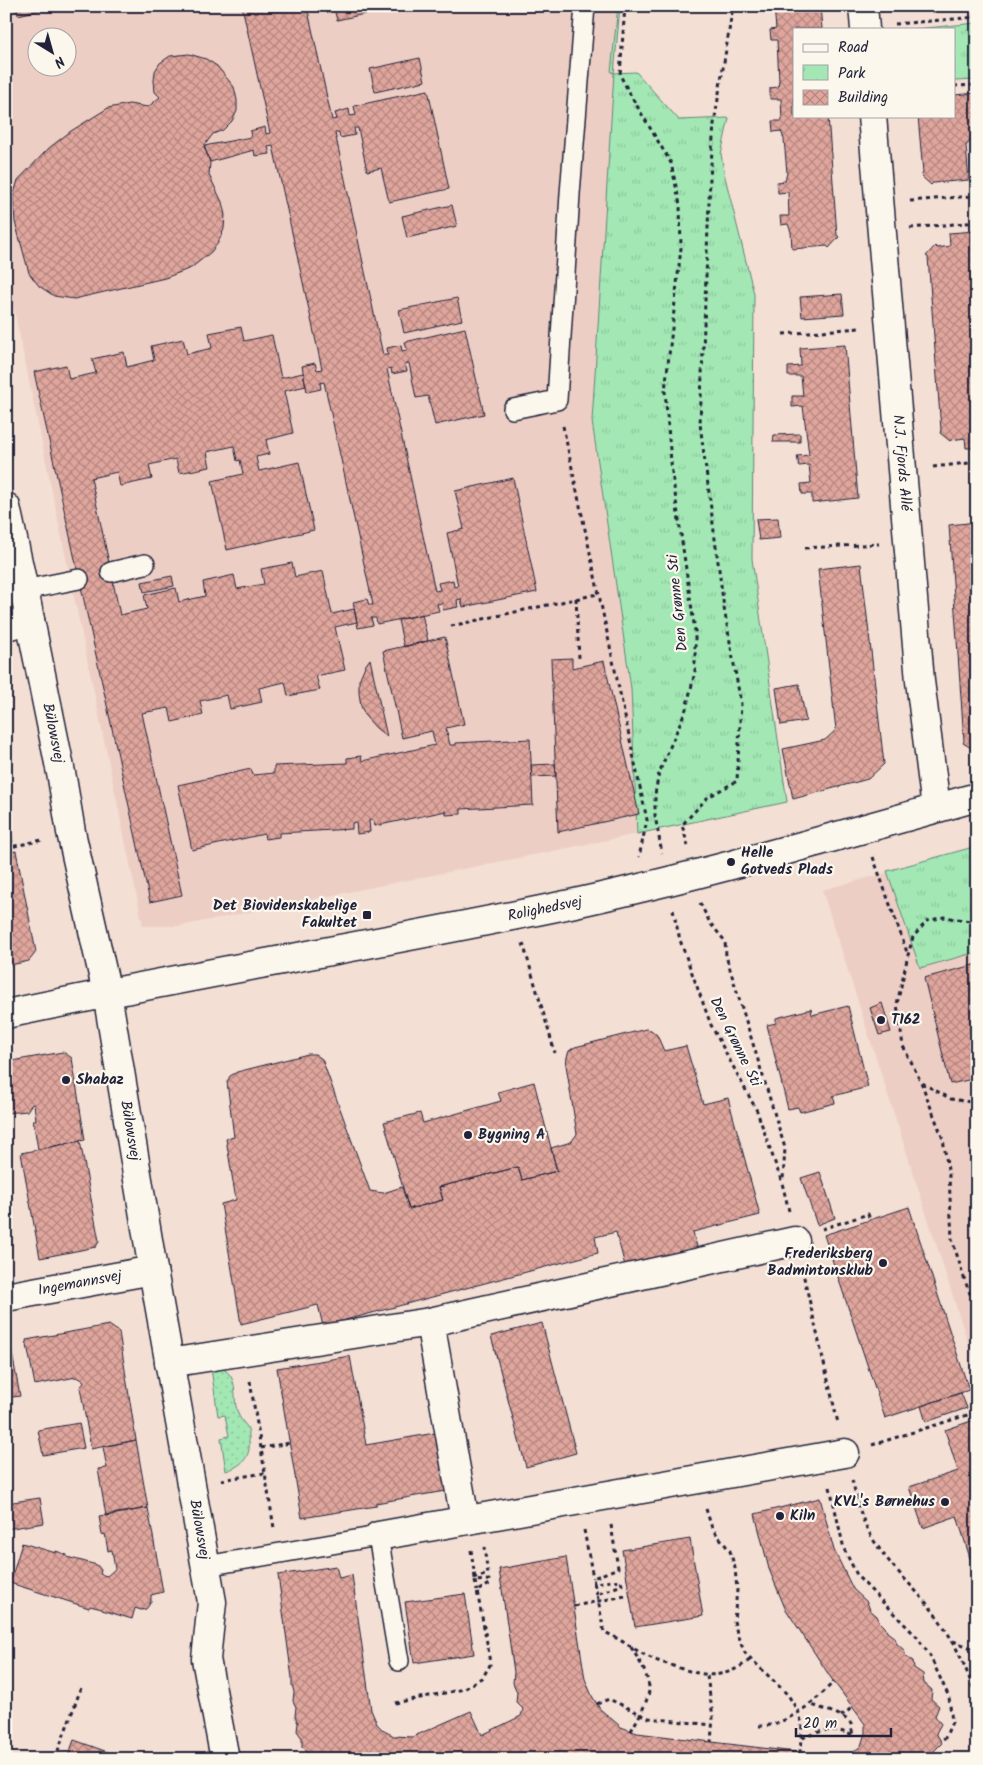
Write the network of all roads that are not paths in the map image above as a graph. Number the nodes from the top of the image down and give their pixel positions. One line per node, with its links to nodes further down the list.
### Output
1 (585, 6): 3 (lane)
2 (872, 118): 11 (street, N.J. Fjords Allé)
3 (513, 409)
4 (6, 507): 8 (street, Bülowsvej)
5 (145, 564): 6 (lane)
6 (111, 572)
7 (79, 579): 8 (lane)
8 (24, 590): 9 (street, Bülowsvej)
9 (18, 623): 12 (street, Bülowsvej)
10 (977, 797): 11 (street, Rolighedsvej)
11 (936, 808): 12 (street, Rolighedsvej)
12 (107, 993): 13 (street, Rolighedsvej); 15 (street, Bülowsvej)
13 (6, 1014)
14 (796, 1241): 17 (street)
15 (153, 1270): 16 (street, Ingemannsvej); 18 (street, Bülowsvej)
16 (6, 1297)
17 (430, 1322): 18 (street); 20 (street)
18 (169, 1363): 22 (street, Bülowsvej)
19 (834, 1455): 20 (street)
20 (472, 1519): 21 (street)
21 (378, 1536): 22 (lane); 23 (lane)
22 (206, 1566): 24 (street, Bülowsvej)
23 (399, 1661)
24 (225, 1759)

